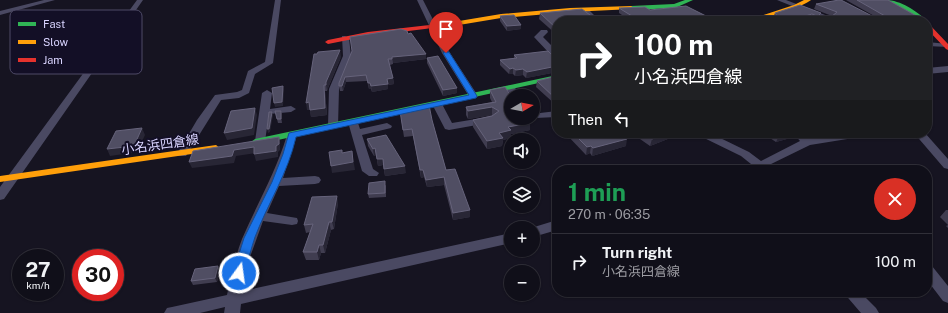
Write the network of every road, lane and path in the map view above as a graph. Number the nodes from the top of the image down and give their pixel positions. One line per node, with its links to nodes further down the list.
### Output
1 (52, 0): 10 (street)
2 (140, 0): 11 (street)
3 (278, 0): 53 (street)
4 (420, 0): 19 (street)
5 (780, 0): 9 (street)
6 (889, 0): 18 (main road)
7 (812, 2): 9 (main road)
8 (685, 4): 12 (main road)
9 (797, 6): 16 (main road); 17 (street)
10 (15, 10)
11 (133, 10)
12 (586, 10): 15 (street); 19 (main road)
13 (10, 11): 14 (street)
14 (0, 14)
15 (591, 16)
16 (764, 16)
17 (824, 16)
18 (917, 16)
19 (433, 26): 22 (main road); 33 (street)
20 (932, 30): 25 (main road)
21 (544, 32): 26 (street)
22 (345, 38): 23 (main road); 41 (street)
23 (328, 42)
24 (932, 45): 25 (street)
25 (947, 47)
26 (552, 51)
27 (948, 69): 28 (street)
28 (932, 71)
29 (87, 74): 58 (street)
30 (552, 78): 31 (main road)
31 (510, 88): 33 (main road)
32 (267, 93): 36 (street)
33 (473, 96): 34 (main road)
34 (437, 104): 39 (street); 40 (main road)
35 (291, 109): 36 (street)
36 (265, 112): 49 (street)
37 (552, 115): 38 (street)
38 (540, 116)
39 (492, 119)
40 (353, 122): 41 (main road); 43 (street)
41 (333, 126): 44 (main road)
42 (387, 126): 43 (street)
43 (356, 133): 57 (street)
44 (292, 135): 49 (main road); 61 (street)
45 (712, 138): 54 (street)
46 (803, 138): 50 (street)
47 (833, 138): 50 (street)
48 (924, 138): 56 (street)
49 (260, 141): 51 (main road)
50 (807, 142): 55 (street)
51 (246, 143)
52 (224, 147): 53 (main road, 小名浜四倉線)
53 (182, 154): 58 (main road, 小名浜四倉線)
54 (760, 165)
55 (767, 165)
56 (948, 166)
57 (373, 173)
58 (14, 177): 59 (main road, 小名浜四倉線); 62 (street)
59 (0, 179)
60 (315, 180): 61 (street)
61 (276, 182): 63 (street)
62 (0, 196)
63 (260, 216): 64 (street); 71 (street)
64 (292, 221)
65 (552, 226): 66 (street)
66 (540, 230)
67 (504, 240): 71 (street)
68 (932, 276): 70 (street)
69 (855, 297): 73 (street)
70 (948, 297)
71 (233, 306): 72 (street)
72 (172, 313)
73 (871, 313)

